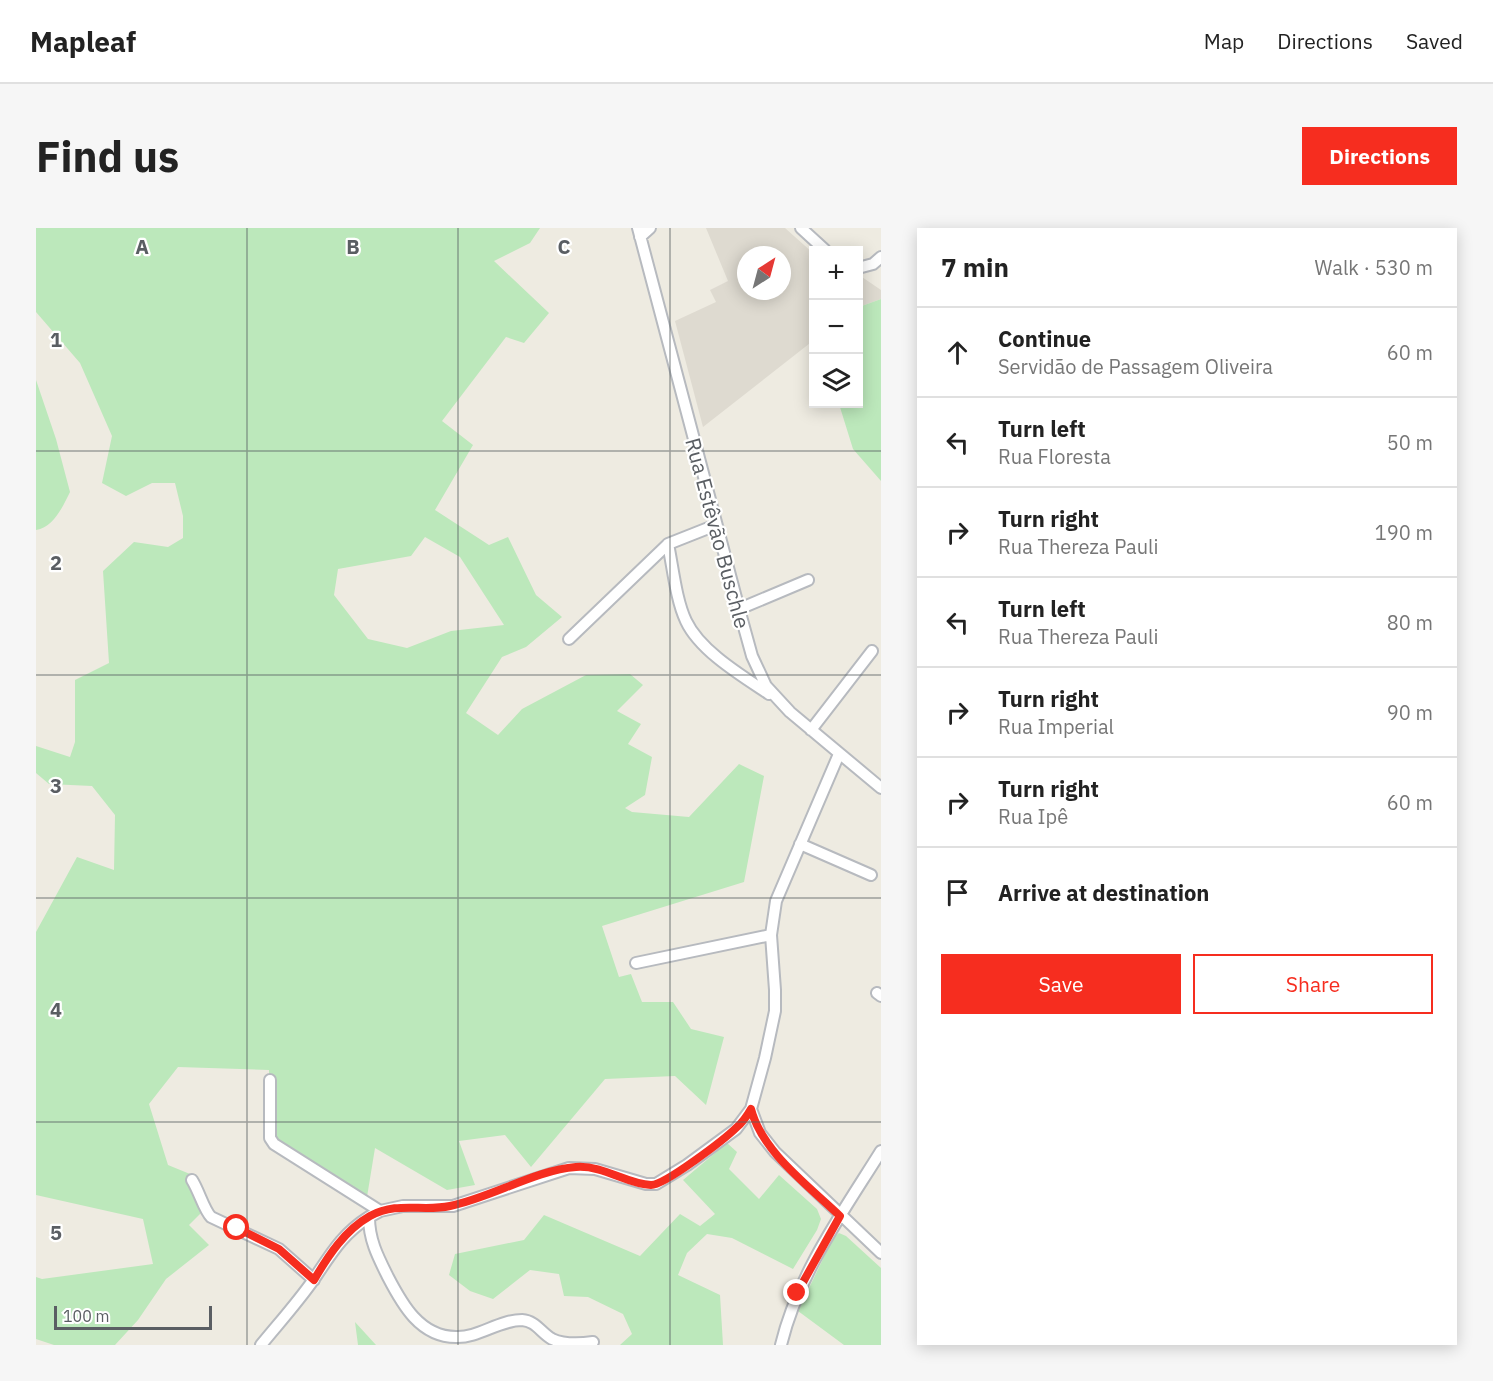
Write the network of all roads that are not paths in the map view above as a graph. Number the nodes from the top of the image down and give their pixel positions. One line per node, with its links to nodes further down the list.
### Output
1 (650, 228): 3 (street)
2 (801, 228): 4 (street)
3 (639, 232): 7 (street, Rua Estêvão Buschle)
4 (821, 246)
5 (881, 257): 6 (street)
6 (863, 267)
7 (716, 525): 8 (street); 10 (street, Rua Estêvão Buschle)
8 (668, 544): 11 (street); 13 (street)
9 (808, 580): 10 (street)
10 (739, 609): 13 (street, Rua Estêvão Buschle)
11 (569, 639)
12 (872, 651): 14 (street)
13 (777, 699): 14 (street, Rua Estêvão Buschle)
14 (811, 730): 15 (street, Rua Estêvão Buschle)
15 (839, 754): 16 (street, Rua Estêvão Buschle); 17 (street)
16 (881, 788)
17 (800, 844): 18 (street); 19 (street)
18 (871, 875)
19 (771, 935): 20 (street); 22 (street)
20 (636, 963)
21 (270, 1080): 25 (street)
22 (751, 1109): 25 (street); 26 (street)
23 (881, 1151): 26 (street)
24 (192, 1180): 29 (street)
25 (380, 1211): 27 (street)
26 (840, 1216): 28 (street); 32 (street)
27 (369, 1217): 29 (street); 30 (street)
28 (881, 1253)
29 (314, 1280): 31 (street)
30 (593, 1342)
31 (261, 1345)
32 (781, 1345)

